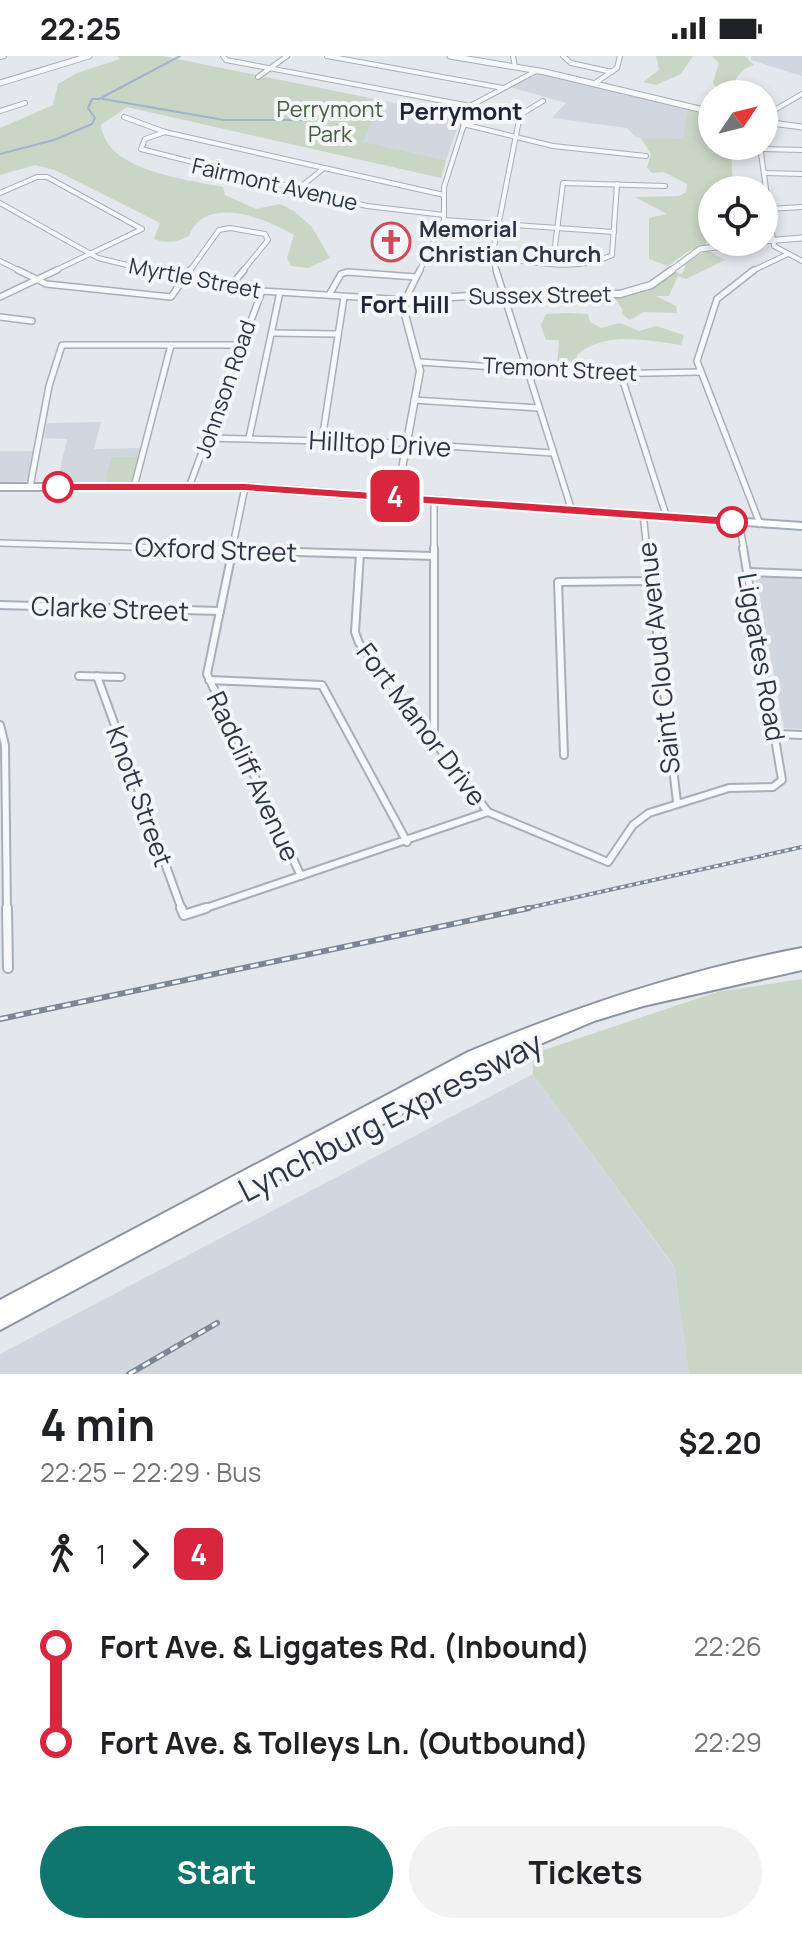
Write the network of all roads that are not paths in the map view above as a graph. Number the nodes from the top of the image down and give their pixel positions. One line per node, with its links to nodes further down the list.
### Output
1 (89, 56): 14 (street)
2 (223, 56): 10 (street)
3 (287, 56): 10 (street)
4 (327, 56): 16 (street)
5 (450, 56): 9 (street)
6 (513, 56): 9 (street)
7 (563, 56): 12 (street)
8 (620, 56): 12 (street)
9 (515, 67): 11 (street)
10 (270, 68): 13 (street); 22 (street)
11 (536, 71): 15 (street); 16 (street)
12 (612, 72): 15 (street)
13 (258, 77)
14 (0, 83)
15 (595, 83): 23 (street)
16 (503, 88): 22 (street)
17 (802, 94): 18 (street)
18 (795, 98): 19 (street); 24 (street)
19 (802, 100)
20 (543, 101): 31 (street)
21 (25, 103): 25 (street)
22 (470, 106): 28 (street)
23 (698, 109)
24 (778, 110)
25 (0, 111)
26 (124, 117): 30 (street)
27 (778, 122): 29 (street)
28 (463, 124): 31 (street); 44 (street)
29 (802, 127)
30 (165, 132): 36 (street); 42 (street, Fairmont Avenue)
31 (515, 137): 34 (street); 49 (street)
32 (778, 148): 33 (street)
33 (802, 150)
34 (646, 156)
35 (762, 160): 37 (street)
36 (324, 168): 42 (street); 44 (street)
37 (765, 173): 38 (street); 39 (street)
38 (802, 174)
39 (765, 176)
40 (617, 184): 41 (street); 50 (street); 51 (street)
41 (665, 186)
42 (298, 189): 48 (street, Fairmont Avenue)
43 (0, 193): 56 (street)
44 (444, 195): 48 (street)
45 (0, 203): 56 (street, Myrtle Street)
46 (802, 207): 47 (street)
47 (778, 208)
48 (444, 218): 49 (street, Fairmont Avenue); 62 (street)
49 (497, 223): 50 (street, Fairmont Avenue); 58 (street)
50 (557, 228): 51 (street, Fairmont Avenue); 61 (street)
51 (614, 232): 61 (street)
52 (802, 238): 53 (street)
53 (778, 240)
54 (778, 248): 57 (street)
55 (698, 250): 68 (street, Sussex Street)
56 (90, 254): 63 (street, Myrtle Street); 64 (street)
57 (788, 254): 60 (street); 81 (street)
58 (492, 257): 61 (street); 68 (street)
59 (0, 261): 64 (street)
60 (802, 261)
61 (553, 262)
62 (416, 277): 69 (street); 72 (street)
63 (182, 278): 64 (street); 65 (street, Myrtle Street); 65 (street)
64 (31, 280): 70 (street)
65 (230, 287): 66 (street, Myrtle Street)
66 (262, 291): 67 (street, Myrtle Street); 78 (street, Johnson Road)
67 (280, 292): 69 (street, Myrtle Street); 75 (street)
68 (501, 294): 72 (street, Sussex Street); 80 (street)
69 (329, 295): 71 (street, Myrtle Street)
70 (0, 297)
71 (344, 297): 72 (street, Myrtle Street); 76 (street)
72 (405, 300): 79 (street)
73 (0, 317): 74 (street)
74 (32, 321)
75 (272, 333): 76 (street); 86 (street)
76 (337, 334): 87 (street)
77 (171, 345): 78 (street); 91 (street); 92 (street)
78 (236, 345): 85 (street, Johnson Road)
79 (420, 362): 80 (street, Tremont Street); 83 (street)
80 (525, 368): 82 (street, Tremont Street); 84 (street)
81 (700, 372): 82 (street, Tremont Street); 101 (street)
82 (621, 375): 99 (street)
83 (414, 400): 84 (street); 88 (street)
84 (538, 408): 89 (street)
85 (207, 438): 86 (street, Hilltop Drive); 93 (street, Johnson Road)
86 (249, 438): 87 (street, Hilltop Drive)
87 (322, 440): 88 (street, Hilltop Drive)
88 (406, 443): 89 (street, Hilltop Drive); 95 (street)
89 (552, 453): 97 (street)
90 (0, 487): 91 (main road)
91 (30, 487): 92 (main road)
92 (134, 487): 93 (main road)
93 (189, 487): 94 (main road)
94 (245, 487): 95 (main road); 104 (street, Radcliff Avenue)
95 (397, 496): 96 (main road)
96 (434, 499): 97 (main road); 106 (street)
97 (571, 508): 98 (main road)
98 (643, 514): 99 (main road); 109 (street, Saint Cloud Avenue)
99 (666, 515): 100 (main road)
100 (739, 522): 101 (main road); 107 (street, Liggates Road)
101 (760, 524): 102 (main road)
102 (802, 526)
103 (0, 543): 104 (street, Oxford Street)
104 (232, 550): 105 (street, Oxford Street); 111 (street, Radcliff Avenue)
105 (360, 554): 106 (street, Oxford Street); 119 (street, Fort Manor Drive)
106 (433, 556): 119 (street)
107 (747, 572): 108 (street); 117 (street, Liggates Road)
108 (802, 574)
109 (649, 581): 121 (street); 122 (street, Saint Cloud Avenue)
110 (0, 605): 111 (street, Clarke Street)
111 (220, 611): 115 (street, Radcliff Avenue)
112 (79, 676): 113 (street)
113 (97, 676): 114 (street); 126 (street, Knott Street)
114 (121, 677)
115 (209, 680): 124 (street); 126 (street, Radcliff Avenue)
116 (0, 725): 120 (street)
117 (775, 734): 118 (street); 122 (street, Liggates Road)
118 (802, 735)
119 (434, 741): 123 (street, Fort Manor Drive)
120 (3, 746): 129 (street)
121 (564, 755)
122 (677, 802): 125 (street, Liggates Road)
123 (488, 812): 124 (street); 125 (street, Fort Manor Drive)
124 (407, 842): 126 (street)
125 (608, 862)
126 (301, 876)
127 (802, 954): 130 (highway, Lynchburg Expressway)
128 (802, 964): 131 (highway, Lynchburg Expressway)
129 (8, 968)
130 (0, 1309)
131 (0, 1322)

